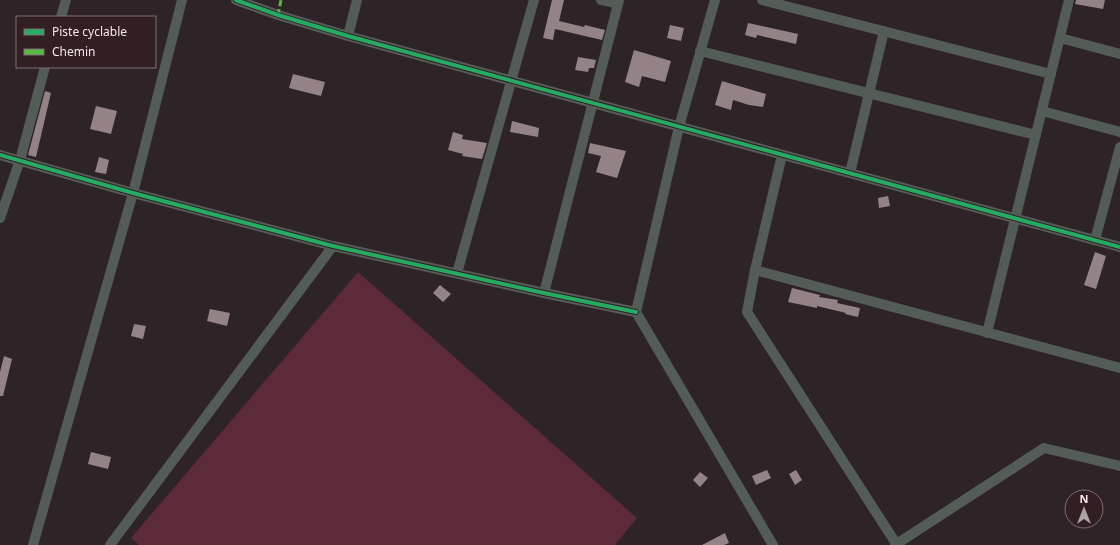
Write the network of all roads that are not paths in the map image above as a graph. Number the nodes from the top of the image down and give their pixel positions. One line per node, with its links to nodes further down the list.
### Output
1 (66, 0): 11 (street)
2 (182, 0): 31 (street)
3 (236, 0): 13 (street)
4 (357, 0): 13 (street)
5 (534, 0): 19 (street)
6 (600, 0): 10 (street)
7 (715, 0): 15 (street)
8 (762, 0): 12 (street)
9 (1069, 0): 14 (street)
10 (619, 2): 21 (street)
11 (61, 16)
12 (884, 31): 18 (street); 20 (street)
13 (348, 36): 19 (street)
14 (1060, 38): 16 (street); 18 (street)
15 (700, 52): 20 (street); 23 (street)
16 (1120, 54)
17 (45, 68): 29 (street)
18 (1051, 74): 22 (street)
19 (512, 81): 21 (street); 38 (street)
20 (869, 94): 25 (street); 30 (street)
21 (593, 103): 23 (street); 39 (street)
22 (1042, 111): 24 (street); 25 (street)
23 (679, 127): 28 (street); 40 (street)
24 (1120, 132)
25 (1036, 135): 33 (street)
26 (1120, 147): 34 (street)
27 (0, 155): 29 (street)
28 (782, 155): 30 (street); 37 (street)
29 (20, 160): 31 (street); 32 (street)
30 (850, 174): 33 (street)
31 (132, 193): 35 (street); 44 (street)
32 (0, 218)
33 (1015, 219): 34 (street); 41 (street)
34 (1095, 240): 36 (street)
35 (333, 246): 38 (street); 45 (street)
36 (1120, 247)
37 (755, 270): 41 (street); 47 (street)
38 (457, 273): 39 (street)
39 (544, 293): 40 (street)
40 (636, 312): 46 (street)
41 (987, 333): 42 (street)
42 (1120, 368)
43 (1120, 466): 47 (street)
44 (33, 545)
45 (110, 545)
46 (772, 545)
47 (896, 545)

